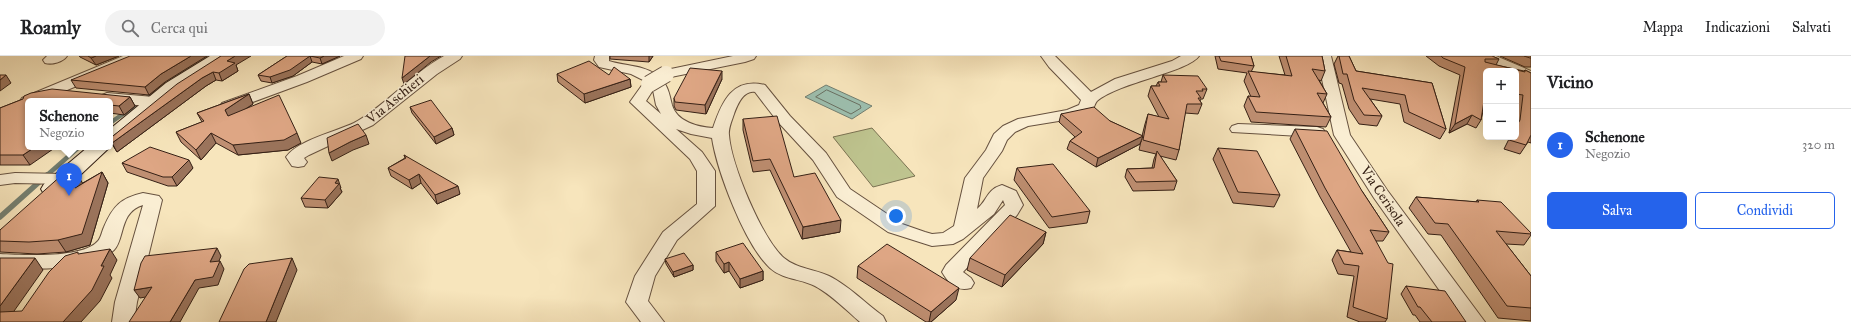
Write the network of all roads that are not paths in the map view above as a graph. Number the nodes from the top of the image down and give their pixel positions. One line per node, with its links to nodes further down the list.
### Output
1 (136, 56): 13 (street)
2 (222, 56): 18 (street)
3 (326, 56): 11 (street)
4 (455, 56): 25 (street, Via Aschieri)
5 (602, 56): 21 (street)
6 (749, 56): 35 (street, bridge)
7 (1048, 56): 17 (street)
8 (1192, 56): 17 (street)
9 (1324, 56): 22 (street, Via Cerisola)
10 (1484, 56): 12 (street)
11 (352, 58): 19 (street)
12 (1531, 76)
13 (51, 92): 14 (street); 15 (street)
14 (36, 98)
15 (108, 98)
16 (113, 98): 18 (street)
17 (1089, 99): 29 (street)
18 (154, 102): 23 (street)
19 (214, 111)
20 (1238, 129): 22 (street)
21 (720, 133): 29 (street); 36 (street)
22 (1342, 135): 37 (street, Via Cerisola)
23 (113, 136)
24 (96, 150): 26 (street)
25 (298, 162)
26 (61, 178): 27 (street); 28 (street)
27 (7, 179)
28 (35, 203)
29 (964, 228): 33 (street)
30 (65, 259): 31 (street); 32 (street); 34 (street)
31 (0, 261)
32 (46, 282)
33 (964, 283)
34 (123, 322)
35 (653, 322)
36 (875, 322)
37 (1474, 322)

